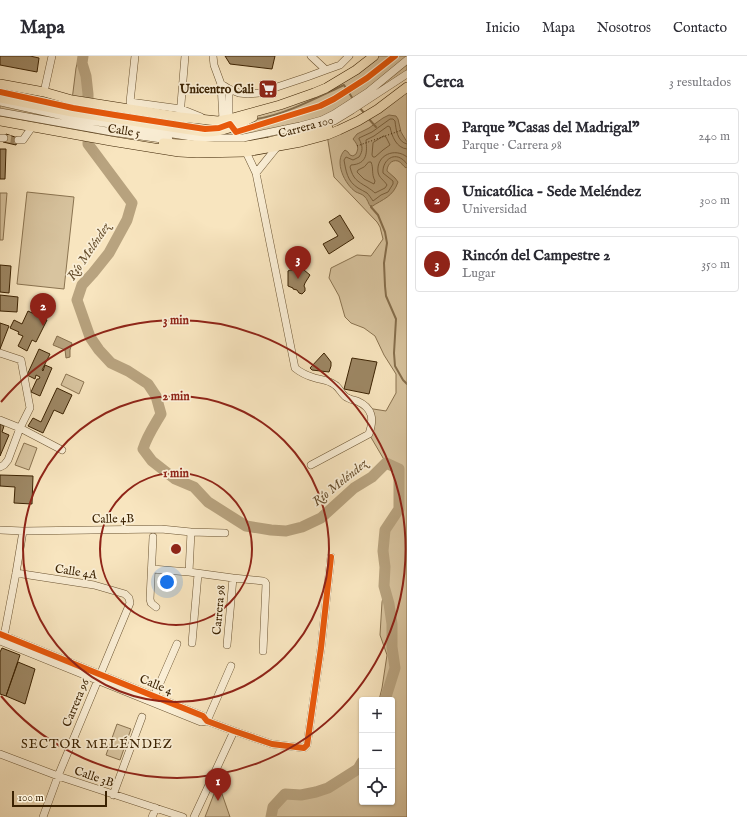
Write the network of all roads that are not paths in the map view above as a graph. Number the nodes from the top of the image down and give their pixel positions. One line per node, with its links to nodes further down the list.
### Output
1 (52, 56): 16 (street)
2 (135, 56): 23 (street)
3 (185, 56): 23 (street)
4 (214, 56): 13 (street)
5 (311, 56): 9 (street)
6 (349, 56): 9 (street)
7 (374, 56): 20 (main road)
8 (407, 60): 29 (street)
9 (326, 70): 15 (street)
10 (407, 74): 29 (street)
11 (407, 81): 29 (main road)
12 (0, 84): 16 (main road, Calle 5)
13 (221, 84): 15 (street); 24 (street)
14 (407, 87): 31 (main road, Carrera 100)
15 (229, 89): 24 (street)
16 (44, 92): 18 (main road, Calle 5)
17 (0, 98): 21 (main road)
18 (73, 100): 21 (main road); 23 (main road, Calle 5)
19 (0, 102): 26 (street)
20 (280, 105): 24 (main road); 28 (main road)
21 (39, 106): 26 (main road)
22 (0, 113): 26 (main road)
23 (180, 113): 24 (main road, Calle 5); 28 (street)
24 (226, 120)
25 (0, 121): 27 (main road, Calle 5)
26 (71, 123): 27 (main road, Calle 5); 29 (main road, Calle 5); 29 (main road)
27 (32, 126): 30 (street)
28 (179, 128): 29 (main road)
29 (112, 130): 32 (main road, Calle 5)
30 (18, 140)
31 (277, 147): 32 (main road, Carrera 100); 33 (street)
32 (246, 152): 33 (street)
33 (256, 173): 38 (street)
34 (0, 353): 36 (street)
35 (0, 420): 36 (street)
36 (20, 428): 37 (street); 39 (street)
37 (62, 450)
38 (311, 465)
39 (0, 467)
40 (0, 530): 41 (street, Calle 4B)
41 (23, 531): 42 (street, Calle 4B); 48 (street)
42 (191, 532): 43 (street, Calle 4B); 47 (street)
43 (226, 533)
44 (153, 537): 46 (street)
45 (331, 557): 63 (street, Calle 4)
46 (152, 570): 47 (street); 52 (street)
47 (189, 572): 49 (street)
48 (16, 573): 51 (street, Calle 4A); 53 (street)
49 (198, 574): 50 (street); 54 (street)
50 (233, 578): 56 (street, Carrera 98); 57 (street)
51 (130, 598): 59 (street, Carrera 96)
52 (156, 608)
53 (1, 640): 59 (street, Calle 4)
54 (192, 643)
55 (178, 644): 60 (street)
56 (227, 645)
57 (263, 651)
58 (231, 666): 62 (street)
59 (98, 678): 60 (street, Calle 4); 65 (street, Carrera 96)
60 (153, 699): 62 (street, Calle 4)
61 (142, 717): 66 (street)
62 (207, 721): 63 (street, Calle 4)
63 (234, 731): 71 (street)
64 (0, 754): 65 (street, Calle 3B)
65 (58, 776): 66 (street, Calle 3B); 68 (street, Carrera 96)
66 (113, 795): 67 (street, Calle 3B)
67 (156, 808): 69 (street); 70 (street, Calle 3B)
68 (42, 817)
69 (152, 817)
70 (183, 817)
71 (194, 817)

